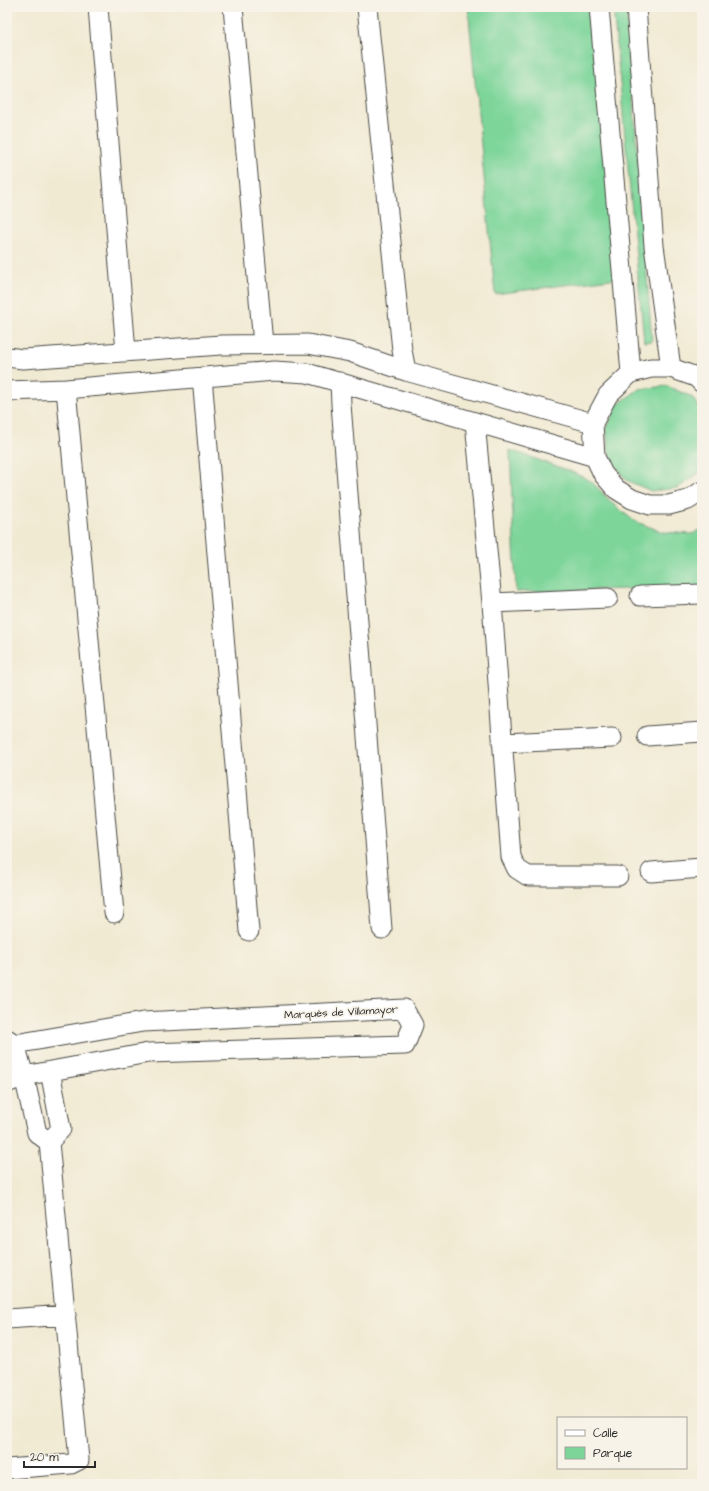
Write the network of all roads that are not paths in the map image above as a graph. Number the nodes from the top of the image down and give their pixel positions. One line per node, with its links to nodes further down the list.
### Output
1 (98, 7): 7 (street)
2 (233, 7): 6 (street)
3 (367, 7): 10 (street)
4 (599, 7): 11 (street)
5 (636, 7): 9 (street)
6 (263, 344): 7 (street); 10 (street)
7 (126, 352): 8 (street)
8 (7, 357)
9 (671, 368): 11 (street); 14 (street)
10 (406, 371): 18 (street)
11 (631, 373): 18 (street)
12 (202, 377): 13 (street); 15 (street); 34 (street)
13 (340, 382): 17 (street); 33 (street)
14 (702, 383)
15 (66, 389): 16 (street); 32 (street)
16 (7, 391)
17 (475, 422): 19 (street); 24 (street)
18 (592, 423): 19 (street)
19 (595, 457): 20 (street)
20 (702, 491)
21 (702, 594): 22 (street)
22 (640, 596)
23 (608, 598): 24 (street)
24 (492, 603): 28 (street)
25 (702, 732): 26 (street)
26 (646, 736)
27 (612, 738): 28 (street)
28 (502, 742): 31 (street)
29 (702, 868): 30 (street)
30 (651, 872)
31 (618, 876)
32 (114, 913)
33 (382, 929)
34 (249, 931)
35 (10, 1044): 36 (street, Marqués de Villamayor); 37 (street)
36 (50, 1071): 37 (street, Marqués de Villamayor); 38 (street)
37 (16, 1079): 38 (street)
38 (49, 1142): 39 (street)
39 (66, 1315): 40 (street); 41 (street)
40 (7, 1319)
41 (7, 1469)

